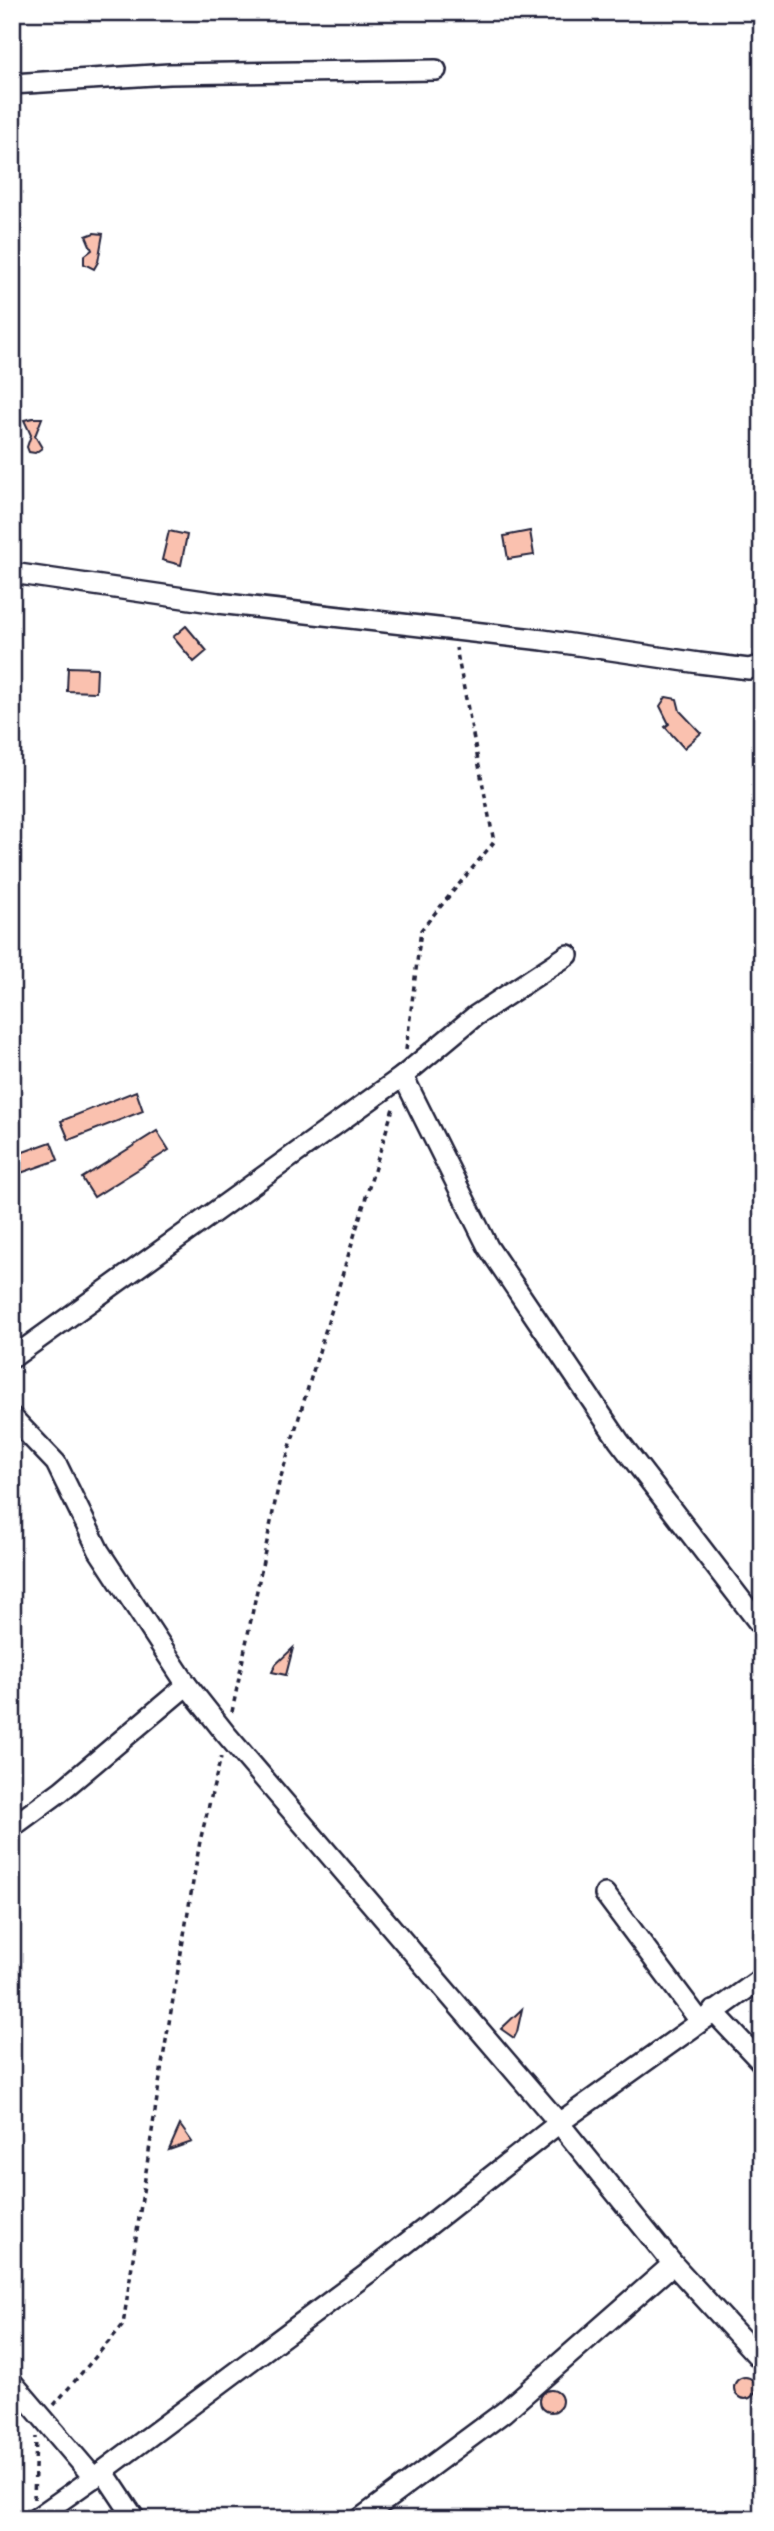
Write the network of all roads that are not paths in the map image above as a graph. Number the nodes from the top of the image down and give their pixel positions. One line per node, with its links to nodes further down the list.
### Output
1 (436, 70): 2 (street)
2 (12, 84)
3 (12, 573): 4 (street)
4 (757, 669)
5 (568, 955): 6 (street)
6 (403, 1076): 7 (street); 9 (street)
7 (12, 1358)
8 (12, 1417): 10 (street)
9 (762, 1627)
10 (187, 1685): 11 (street); 16 (street)
11 (12, 1827)
12 (605, 1894): 14 (street)
13 (762, 1978): 14 (street)
14 (707, 2016): 15 (street); 16 (street)
15 (762, 2063)
16 (559, 2123): 17 (street); 20 (street)
17 (673, 2264): 18 (street); 23 (street)
18 (762, 2361)
19 (12, 2382): 20 (street)
20 (98, 2474): 21 (street); 22 (street)
21 (34, 2512)
22 (135, 2519)
23 (360, 2519)

